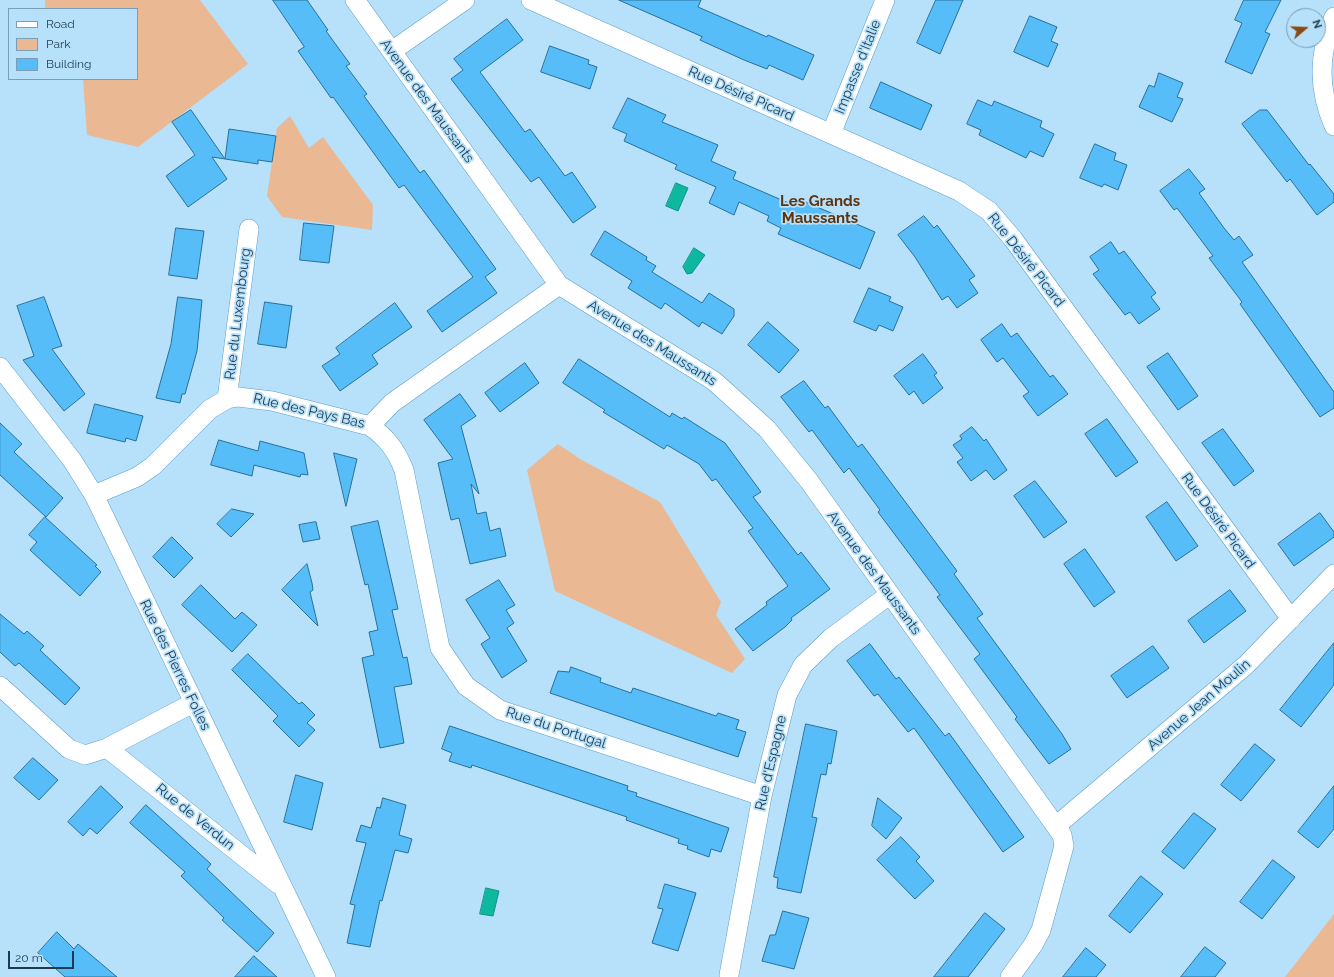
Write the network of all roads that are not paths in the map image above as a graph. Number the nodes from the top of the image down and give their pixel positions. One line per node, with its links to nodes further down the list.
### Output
1 (355, 0): 6 (street, Avenue des Maussants)
2 (465, 0): 6 (street)
3 (531, 0): 8 (street, Rue Désiré Picard)
4 (885, 0): 8 (street, Impasse d'Italie)
5 (1334, 17): 7 (street)
6 (392, 51): 10 (street, Avenue des Maussants)
7 (1334, 126)
8 (831, 134): 17 (street, Rue Désiré Picard)
9 (249, 229): 12 (street, Rue du Luxembourg)
10 (559, 286): 13 (street, Rue des Pays Bas); 16 (street, Avenue des Maussants)
11 (0, 368): 14 (street, Rue des Pierres Folles)
12 (227, 399): 13 (street, Rue des Pays Bas); 14 (street, Rue des Pays Bas)
13 (370, 426): 21 (street, Rue du Portugal)
14 (94, 496): 19 (street, Rue des Pierres Folles)
15 (1334, 574): 17 (street, Avenue Jean Moulin)
16 (889, 595): 21 (street, Rue d'Espagne); 22 (street, Avenue des Maussants)
17 (1291, 619): 22 (street, Avenue Jean Moulin)
18 (0, 686): 20 (street)
19 (193, 703): 20 (street); 23 (street, Rue des Pierres Folles)
20 (107, 748): 23 (street, Rue de Verdun)
21 (762, 796): 24 (street, Rue d'Espagne)
22 (1060, 833): 26 (street)
23 (282, 887): 25 (street, Rue des Pierres Folles)
24 (730, 975)
25 (326, 977)
26 (1010, 977)

